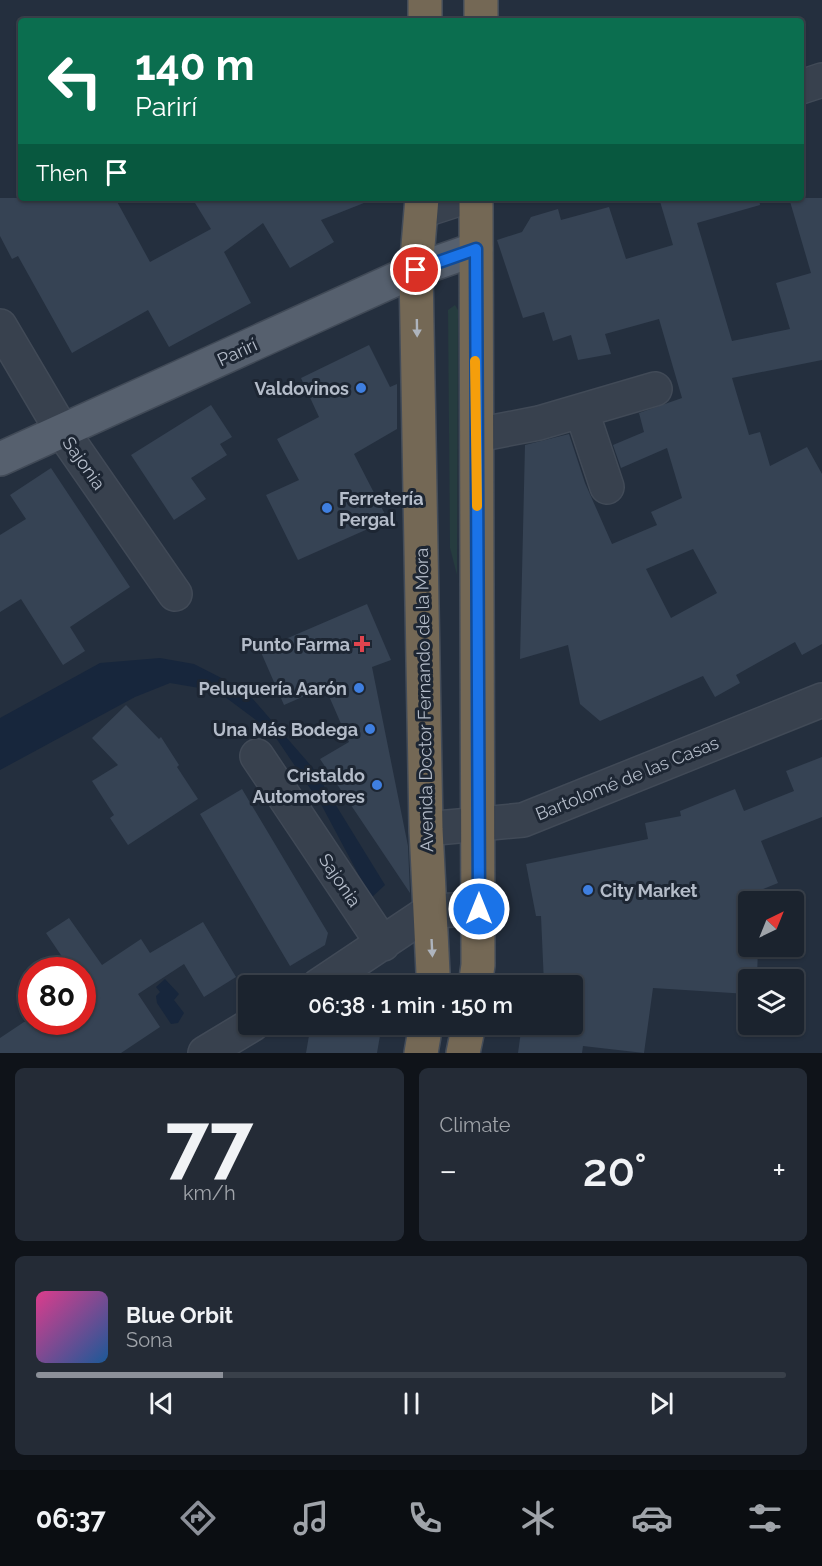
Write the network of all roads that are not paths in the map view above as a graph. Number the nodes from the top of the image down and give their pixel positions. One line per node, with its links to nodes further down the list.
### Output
1 (425, 0): 3 (highway)
2 (481, 0): 4 (highway)
3 (425, 18)
4 (481, 18)
5 (822, 80): 6 (street)
6 (804, 86)
7 (442, 201): 9 (street)
8 (476, 201): 10 (highway)
9 (422, 204): 11 (highway, Avenida Doctor Fernando de la Mora)
10 (476, 249): 11 (main road, Parirí); 16 (highway)
11 (416, 270): 15 (main road, Parirí); 23 (highway, Avenida Doctor Fernando de la Mora, one-way to 23)
12 (0, 326): 15 (street, Sajonia)
13 (655, 389): 14 (street)
14 (582, 411): 16 (street); 18 (street)
15 (62, 431): 17 (main road, Parirí); 19 (street, Sajonia)
16 (477, 435): 22 (highway)
17 (0, 459)
18 (607, 487)
19 (175, 594)
20 (822, 700): 22 (street, Bartolomé de las Casas)
21 (257, 756): 26 (street, Sajonia)
22 (479, 826): 23 (street, Bartolomé de las Casas); 24 (highway)
23 (426, 829): 25 (highway, Avenida Doctor Fernando de la Mora)
24 (479, 909): 25 (street); 29 (highway)
25 (430, 911): 26 (street); 28 (highway, Avenida Doctor Fernando de la Mora, one-way to 28)
26 (383, 944): 27 (street)
27 (335, 975)
28 (432, 975)
29 (476, 975)
30 (238, 1033): 33 (street)
31 (424, 1035): 34 (highway)
32 (467, 1035): 35 (highway)
33 (205, 1053)
34 (421, 1053)
35 (463, 1053)

